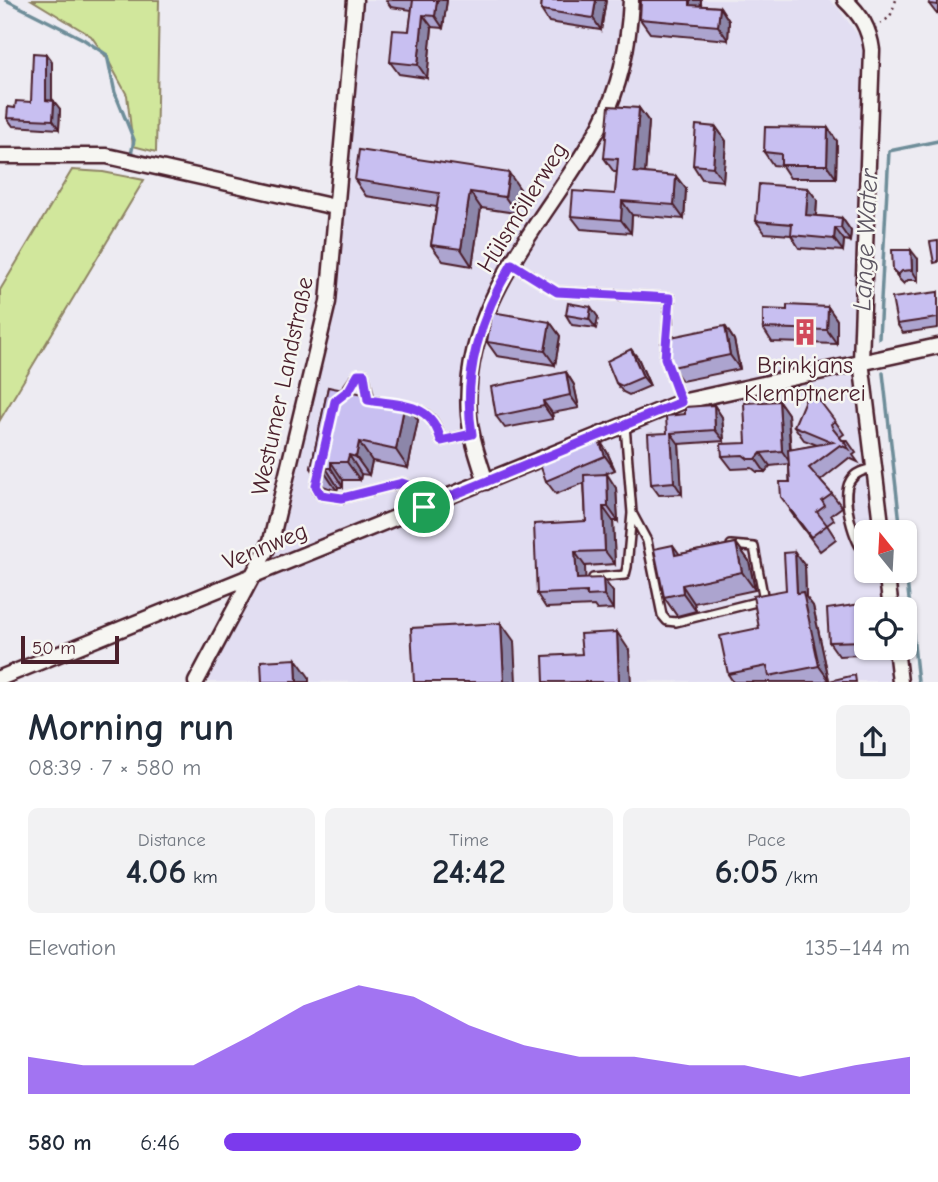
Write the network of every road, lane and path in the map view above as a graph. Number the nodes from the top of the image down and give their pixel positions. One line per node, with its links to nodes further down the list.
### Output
1 (355, 0): 7 (street, Westumer Landstraße)
2 (631, 0): 8 (street, Hülsmöllerweg)
3 (845, 0): 5 (street)
4 (896, 0): 5 (path)
5 (869, 33): 10 (street)
6 (0, 156): 7 (street)
7 (335, 207): 27 (street, Westumer Landstraße)
8 (512, 264): 13 (lane); 16 (street, Hülsmöllerweg)
9 (938, 346): 10 (street, Vennweg)
10 (861, 361): 13 (street, Vennweg); 18 (street)
11 (335, 401): 12 (lane)
12 (380, 402)
13 (681, 402): 15 (street, Vennweg)
14 (392, 404): 16 (lane)
15 (625, 425): 19 (street, Vennweg); 21 (lane)
16 (472, 434): 19 (street, Hülsmöllerweg)
17 (322, 463): 20 (lane)
18 (874, 468): 22 (street); 23 (lane)
19 (486, 482): 20 (street, Vennweg)
20 (424, 507): 27 (street, Vennweg)
21 (632, 513): 26 (lane); 28 (lane)
22 (880, 520)
23 (854, 537)
24 (724, 547): 26 (lane)
25 (665, 560): 26 (lane)
26 (653, 562)
27 (254, 575): 30 (street, Vennweg); 31 (street, Westumer Landstraße)
28 (593, 578)
29 (897, 660): 32 (street)
30 (0, 678)
31 (196, 681)
32 (900, 681)

